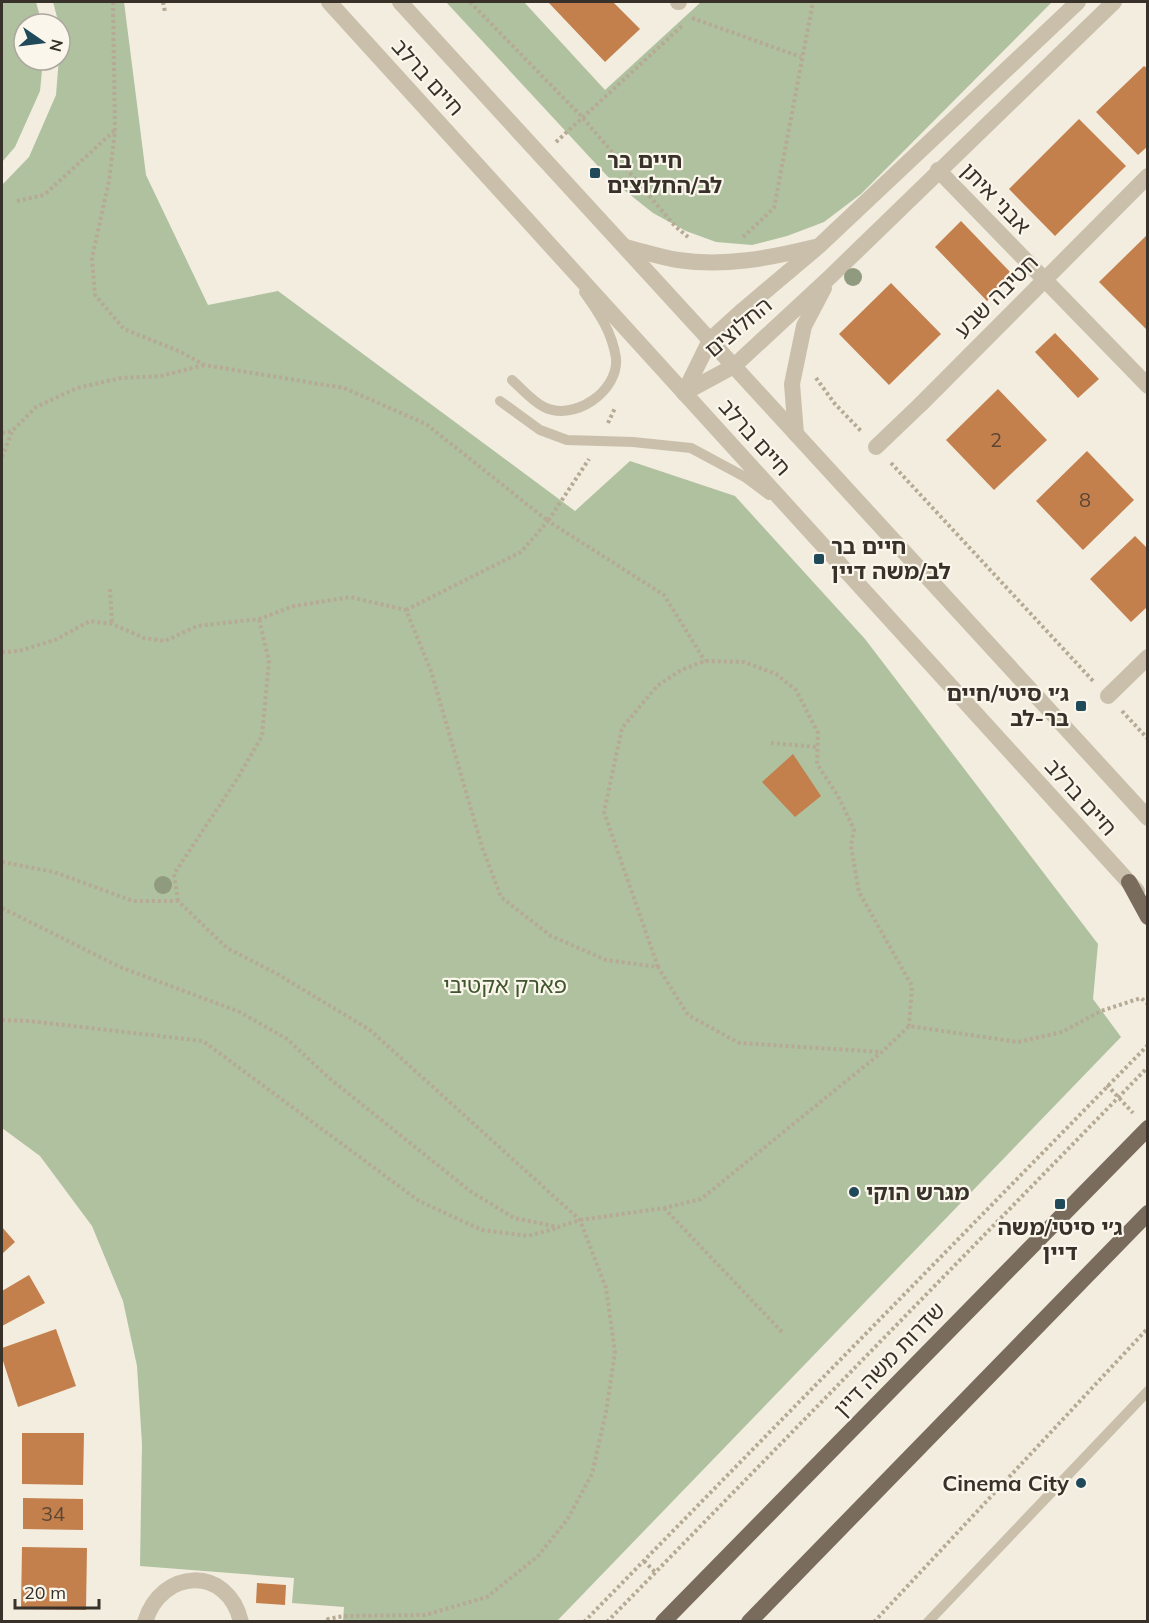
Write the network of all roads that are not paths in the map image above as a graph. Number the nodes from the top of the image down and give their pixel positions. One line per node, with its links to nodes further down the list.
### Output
1 (329, 2): 7 (street, חיים ברלב)
2 (400, 2): 9 (street, חיים ברלב)
3 (1078, 2): 8 (street, החלוצים)
4 (1114, 2): 5 (street, החלוצים)
5 (938, 170): 10 (street, החלוצים); 11 (street, אבני איתן)
6 (1148, 176): 11 (street, חטיבה שבע)
7 (548, 243): 14 (lane); 16 (street, חיים ברלב)
8 (819, 246): 9 (street); 12 (street, החלוצים)
9 (624, 247): 12 (street, חיים ברלב)
10 (830, 277): 13 (street, החלוצים); 18 (street)
11 (1045, 279): 15 (street, אבני איתן); 19 (street, חטיבה שבע)
12 (710, 340): 13 (street, חיים ברלב); 16 (street, החלוצים)
13 (734, 366): 16 (street, החלוצים); 18 (street, חיים ברלב)
14 (512, 380)
15 (1148, 386)
16 (684, 393): 20 (street, חיים ברלב)
17 (501, 401): 20 (lane)
18 (796, 434): 23 (street, חיים ברלב)
19 (876, 447)
20 (794, 514): 24 (street, חיים ברלב)
21 (1148, 657): 22 (street)
22 (1108, 696)
23 (1148, 818)
24 (1129, 882): 25 (street, חיים ברלב); 26 (main road)
25 (1148, 903)
26 (1148, 917)
27 (1144, 1124): 32 (main road, שדרות משה דיין)
28 (1148, 1213): 33 (main road)
29 (1148, 1391): 34 (lane)
30 (145, 1622): 31 (street)
31 (241, 1622)
32 (663, 1622)
33 (749, 1622)
34 (928, 1622)

